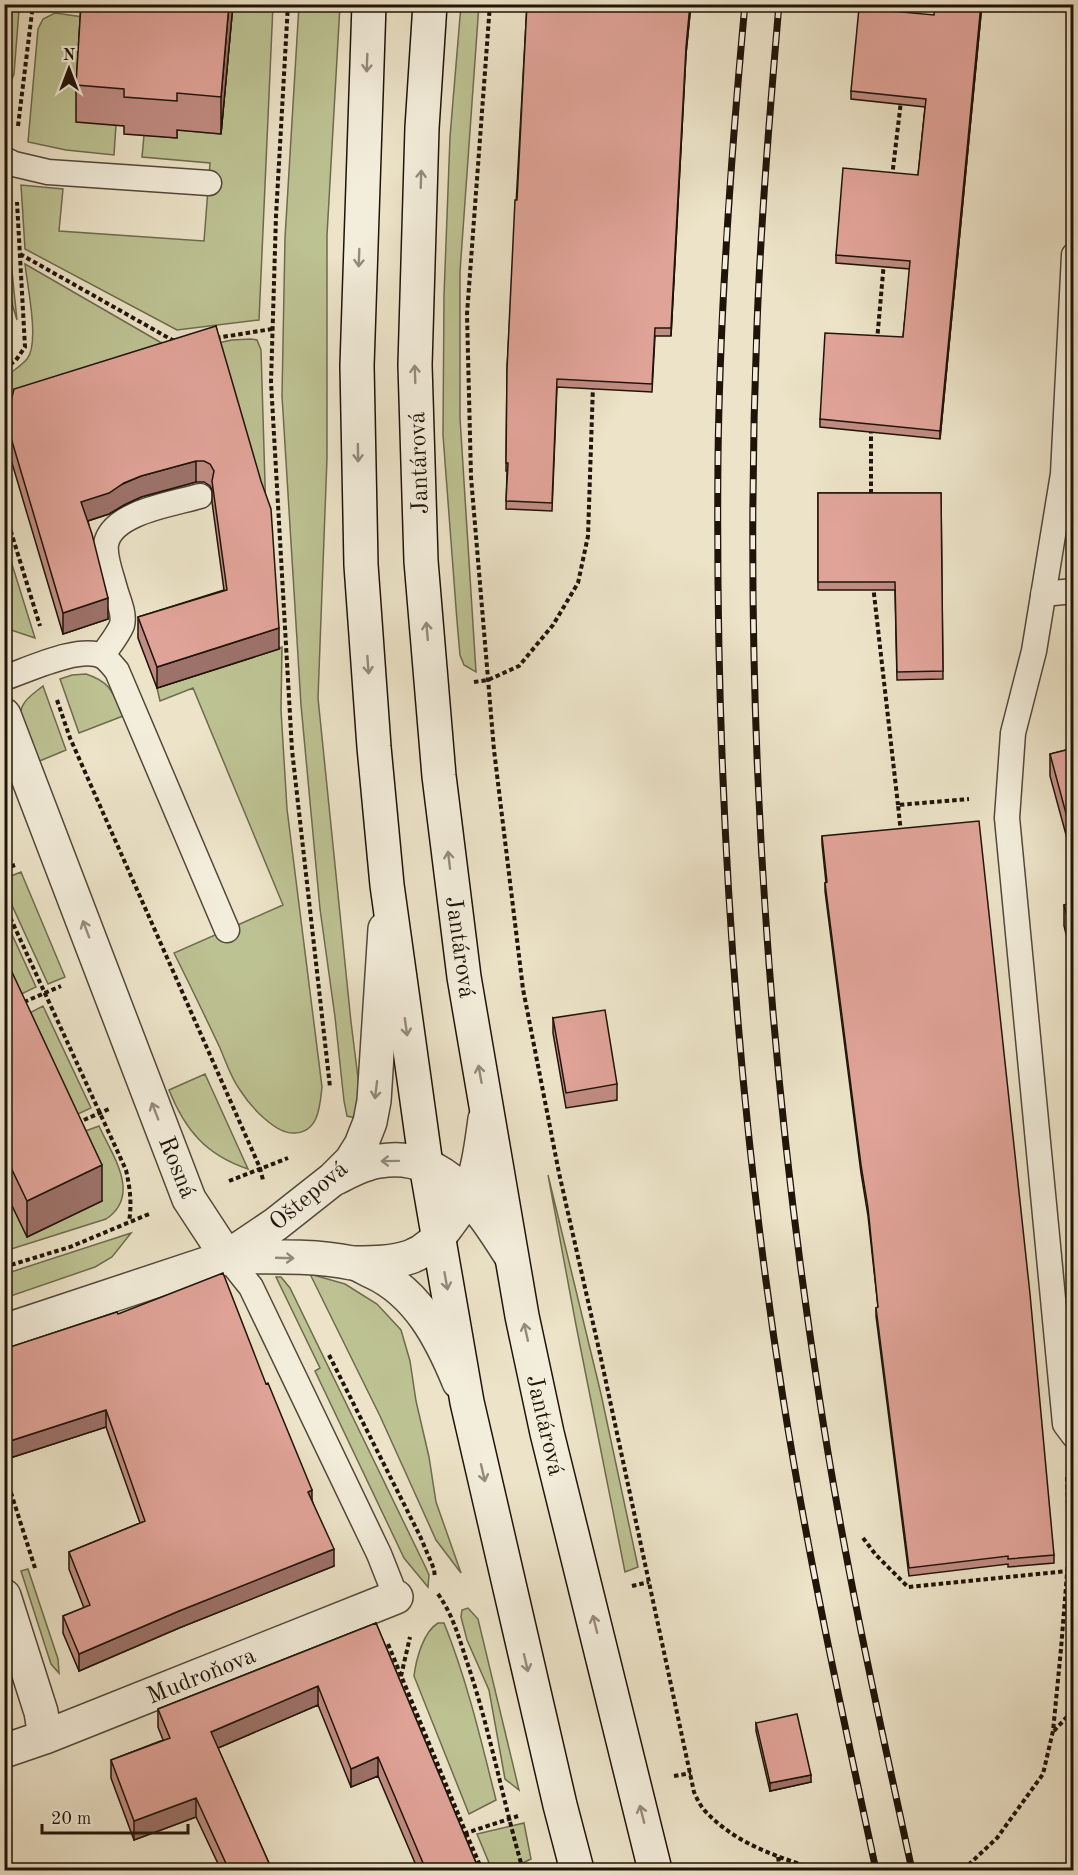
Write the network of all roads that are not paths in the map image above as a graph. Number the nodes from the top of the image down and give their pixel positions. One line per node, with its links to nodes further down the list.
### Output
1 (369, 4): 12 (street, one-way to 12)
2 (430, 4): 14 (street, Jantárová, one-way to 2)
3 (4, 159): 4 (lane)
4 (209, 183)
5 (1074, 255): 8 (lane)
6 (200, 496): 9 (lane)
7 (1074, 591): 8 (lane)
8 (1043, 594): 24 (lane)
9 (102, 656): 10 (lane); 13 (lane)
10 (4, 678)
11 (4, 715): 20 (street, Rosná, one-way to 11)
12 (387, 885): 15 (street, one-way to 15); 16 (street, Oštepová, one-way to 16)
13 (226, 930)
14 (486, 1108): 17 (street); 19 (street, Jantárová)
15 (426, 1165): 16 (street, one-way to 16); 17 (street); 18 (street)
16 (333, 1179): 20 (street, Oštepová)
17 (468, 1198): 18 (street); 19 (street)
18 (438, 1238): 21 (street); 23 (street, one-way to 23)
19 (511, 1256): 30 (street, Jantárová, one-way to 19)
20 (226, 1257): 21 (street, one-way to 21); 22 (street, Oštepová); 26 (lane, Rosná)
21 (353, 1263): 23 (street)
22 (4, 1331)
23 (467, 1402): 29 (street, one-way to 29)
24 (1070, 1430)
25 (4, 1596): 27 (street)
26 (384, 1602): 27 (street, Mudroňova)
27 (45, 1737): 28 (street, Mudroňova)
28 (4, 1751)
29 (577, 1870)
30 (655, 1870)

